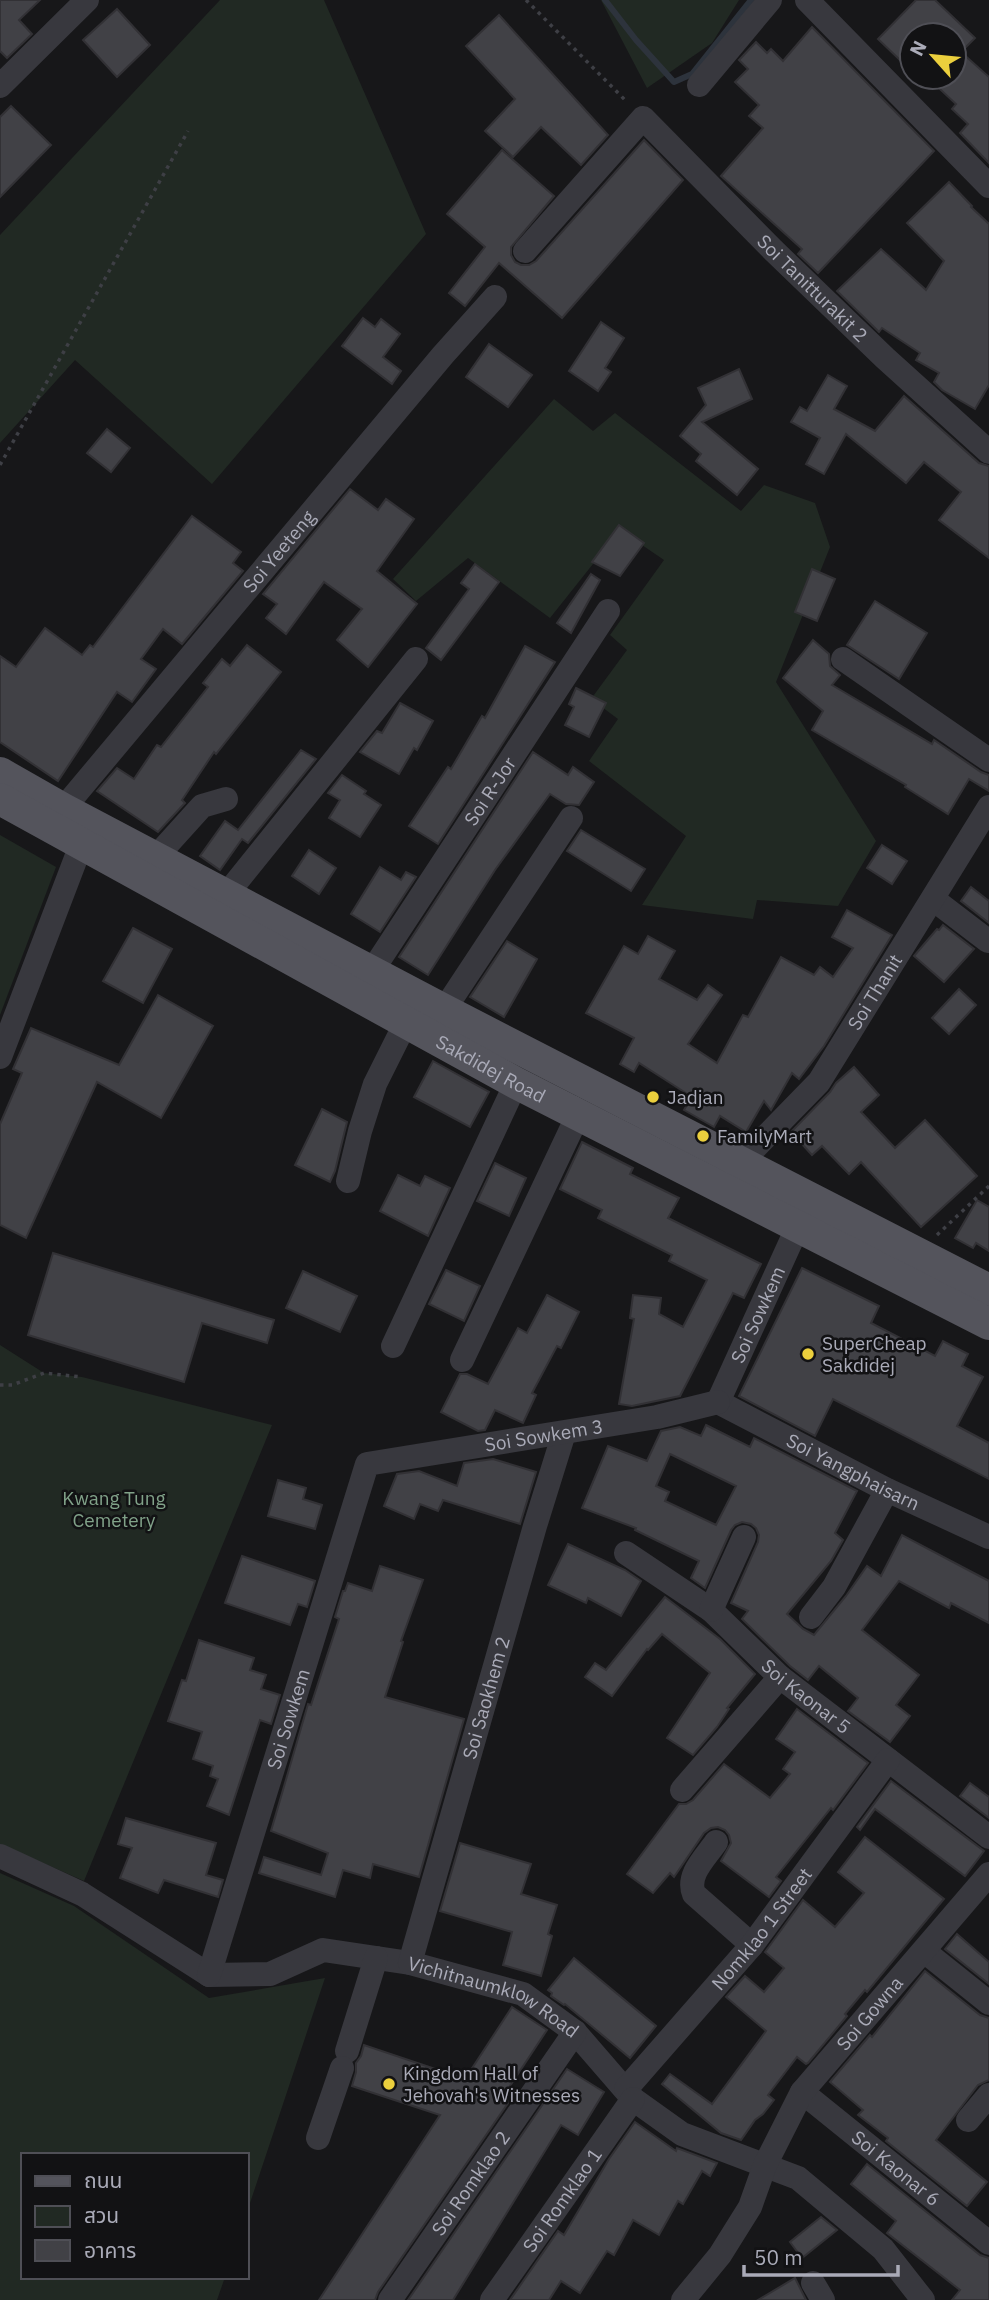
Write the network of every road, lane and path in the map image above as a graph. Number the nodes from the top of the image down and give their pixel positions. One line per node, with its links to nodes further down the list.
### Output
1 (87, 0): 6 (street)
2 (526, 0): 7 (path)
3 (770, 0): 5 (street)
4 (807, 0): 9 (street)
5 (699, 85)
6 (0, 86)
7 (643, 118): 10 (street); 12 (street, Soi Tanitturakit 2)
8 (188, 131): 13 (path)
9 (989, 186)
10 (526, 251)
11 (495, 297): 22 (street, Soi Yeeteng)
12 (989, 452)
13 (0, 465)
14 (608, 611): 29 (street, Soi R-Jor)
15 (416, 659): 26 (street)
16 (843, 659): 17 (street)
17 (989, 760)
18 (0, 774): 22 (main road, Sakdidej Road)
19 (0, 799): 24 (main road, Sakdidej Road)
20 (226, 799): 25 (street)
21 (989, 807): 27 (street, Soi Thanit)
22 (63, 809): 25 (main road, Sakdidej Road)
23 (571, 818): 30 (street)
24 (81, 845): 31 (main road, Sakdidej Road); 32 (street)
25 (155, 858): 26 (main road, Sakdidej Road)
26 (226, 895): 29 (main road, Sakdidej Road)
27 (933, 899): 28 (street); 35 (street, Soi Thanit)
28 (988, 941)
29 (372, 971): 30 (main road, Sakdidej Road)
30 (444, 1010): 35 (main road, Sakdidej Road)
31 (405, 1024): 33 (main road, Sakdidej Road); 36 (street)
32 (0, 1057)
33 (516, 1083): 34 (main road, Sakdidej Road); 42 (street)
34 (578, 1115): 38 (main road, Sakdidej Road); 43 (street)
35 (740, 1163): 39 (main road, Sakdidej Road)
36 (348, 1181)
37 (989, 1186): 39 (path)
38 (798, 1226): 41 (main road, Sakdidej Road); 46 (street, Soi Sowkem)
39 (919, 1254): 40 (main road, Sakdidej Road)
40 (989, 1290)
41 (989, 1324)
42 (393, 1346)
43 (461, 1360)
44 (82, 1377): 45 (path)
45 (0, 1385)
46 (718, 1402): 47 (street, Soi Sowkem 3); 49 (street, Soi Yangphaisarn)
47 (564, 1433): 48 (street, Soi Sowkem 3); 65 (street, Soi Saokhem 2)
48 (367, 1464): 66 (street, Soi Sowkem)
49 (887, 1490): 51 (street, Soi Yangphaisarn); 54 (street)
50 (744, 1537): 53 (street)
51 (989, 1537)
52 (626, 1553): 53 (street, Soi Kaonar 5)
53 (711, 1610): 55 (street, Soi Kaonar 5)
54 (811, 1617)
55 (780, 1677): 56 (street, Soi Kaonar 5); 57 (street)
56 (888, 1760): 58 (street, Soi Kaonar 5); 62 (street, Nomklao 1 Street)
57 (682, 1790)
58 (989, 1837)
59 (716, 1842): 62 (street)
60 (0, 1856): 66 (street)
61 (989, 1874): 63 (street, Soi Gowna)
62 (752, 1945): 70 (street, Nomklao 1 Street)
63 (924, 1951): 67 (street); 69 (street, Soi Gowna)
64 (376, 1958): 65 (street, Vichitnaumklow Road); 66 (street, Vichitnaumklow Road); 73 (street)
65 (410, 1963): 68 (street, Vichitnaumklow Road)
66 (209, 1975)
67 (989, 2003)
68 (575, 2032): 70 (street, Vichitnaumklow Road); 76 (street, Soi Romklao 2)
69 (802, 2091): 74 (street, Soi Gowna); 75 (street, Soi Kaonar 6)
70 (629, 2094): 74 (street, Vichitnaumklow Road); 77 (street, Soi Romklao 1)
71 (989, 2095): 72 (street)
72 (968, 2120)
73 (318, 2138)
74 (765, 2165): 78 (street, Soi Gowna); 79 (street, Vichitnaumklow Road)
75 (989, 2244)
76 (390, 2300)
77 (492, 2300)
78 (683, 2300)
79 (923, 2300)

